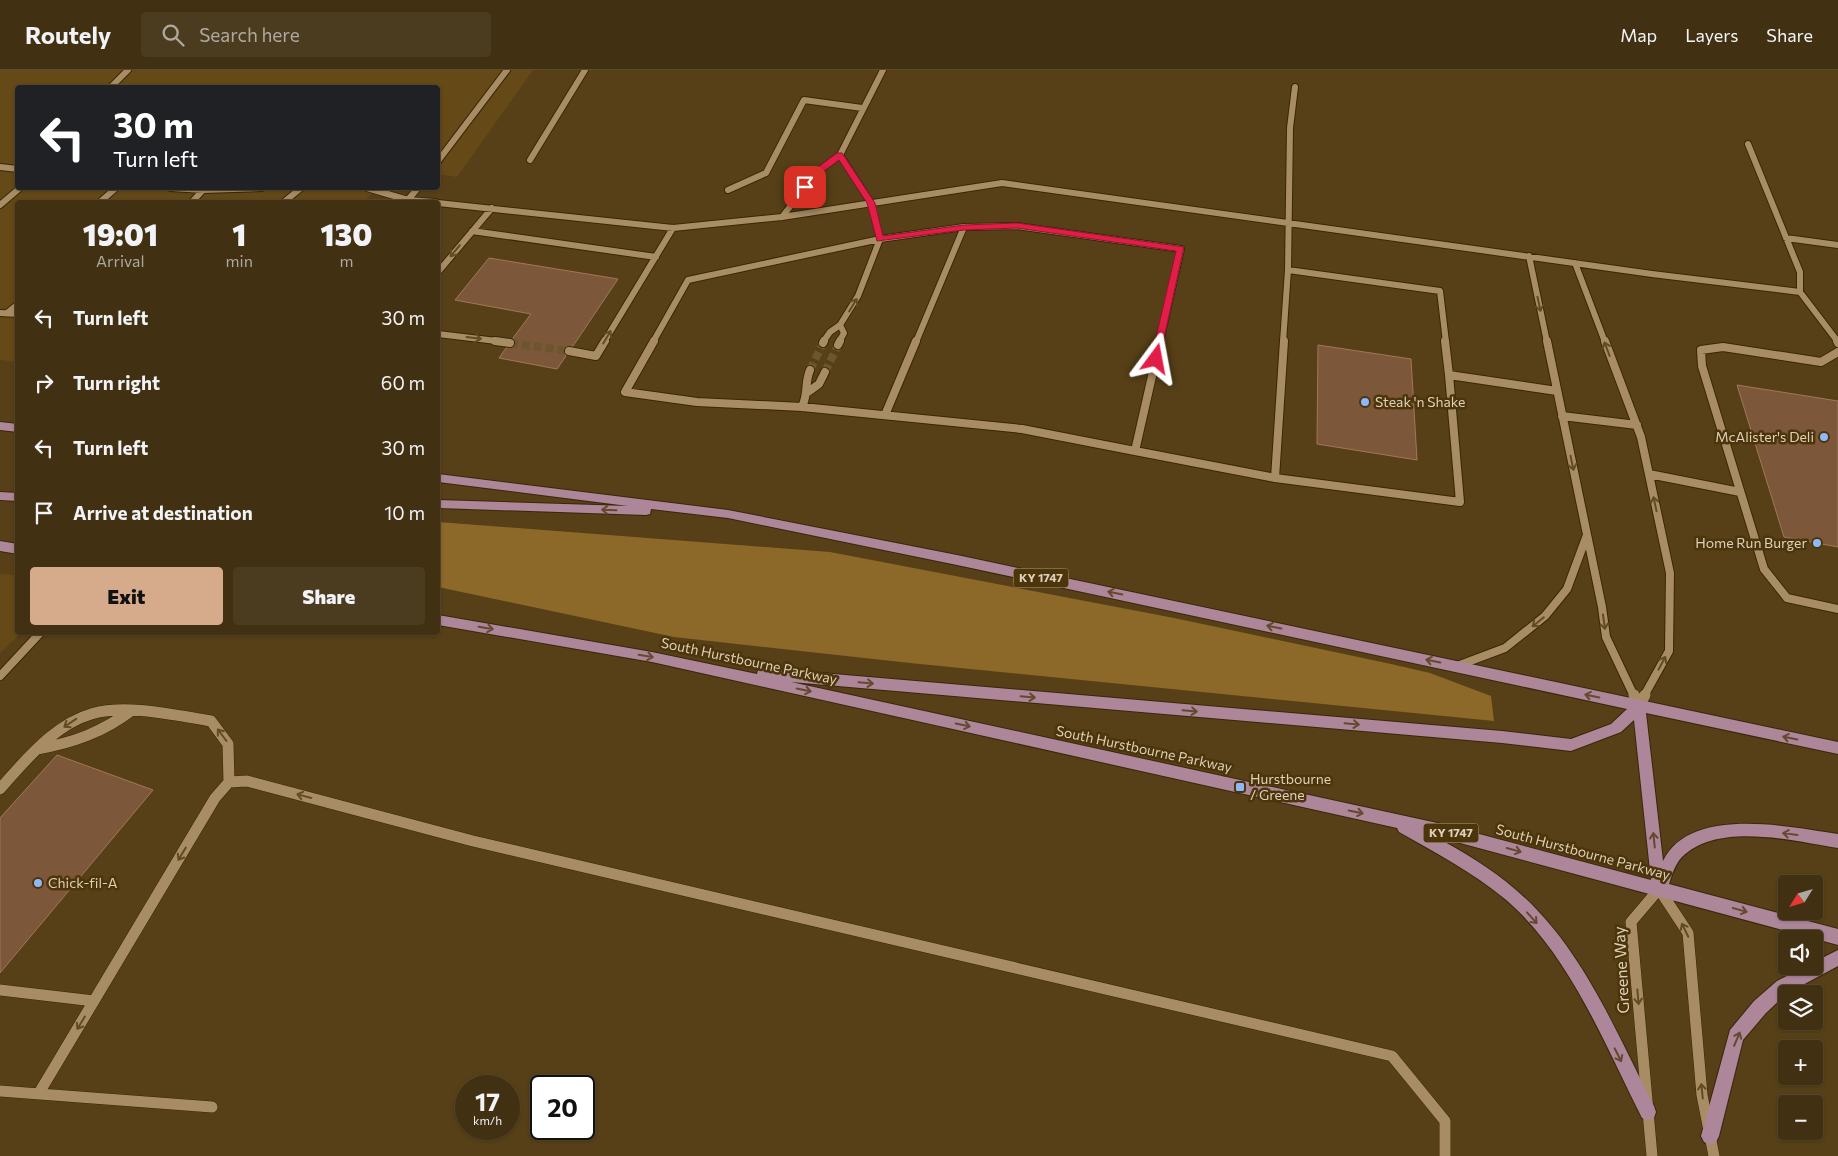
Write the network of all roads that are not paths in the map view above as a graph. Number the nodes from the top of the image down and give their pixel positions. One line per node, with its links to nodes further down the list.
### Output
1 (128, 70): 5 (lane)
2 (507, 70): 10 (street)
3 (585, 70): 11 (lane)
4 (883, 70): 7 (street)
5 (113, 85)
6 (1294, 87): 31 (lane)
7 (862, 108): 9 (street); 20 (street)
8 (1748, 144): 35 (street)
9 (840, 155): 27 (street); 30 (street)
10 (440, 159)
11 (530, 160)
12 (0, 167): 13 (street)
13 (15, 169)
14 (18, 190): 28 (street)
15 (114, 190): 21 (street)
16 (203, 190): 22 (street)
17 (299, 190): 23 (street)
18 (373, 190): 24 (lane)
19 (416, 190): 25 (street)
20 (728, 190)
21 (102, 200)
22 (194, 200)
23 (286, 200)
24 (404, 200)
25 (408, 200)
26 (440, 203): 29 (lane)
27 (871, 203): 30 (lane); 31 (lane); 36 (street)
28 (0, 205)
29 (492, 208): 33 (lane); 34 (street)
30 (782, 217): 33 (lane)
31 (1290, 223): 38 (lane); 42 (street)
32 (964, 227): 36 (street); 60 (street); 65 (street)
33 (673, 228): 39 (street)
34 (472, 231): 39 (lane); 41 (street, one-way to 41)
35 (1786, 238): 37 (street); 43 (street)
36 (880, 239): 46 (street, one-way to 36); 59 (street)
37 (1838, 245)
38 (1529, 256): 40 (lane); 57 (street, one-way to 57)
39 (656, 258): 52 (street, one-way to 39)
40 (1575, 263): 43 (lane); 62 (street, one-way to 40)
41 (440, 270)
42 (1288, 270): 56 (street); 68 (street)
43 (1800, 292): 50 (lane)
44 (15, 306): 45 (street)
45 (4, 313)
46 (840, 325): 49 (street); 51 (street)
47 (440, 334): 48 (street, one-way to 48)
48 (510, 343)
49 (824, 343)
50 (1838, 343)
51 (838, 345)
52 (569, 351)
53 (1838, 352): 69 (street)
54 (810, 370): 58 (lane)
55 (825, 372): 58 (street)
56 (1449, 375): 57 (street); 68 (street)
57 (1557, 391): 61 (street)
58 (808, 392): 59 (lane)
59 (802, 406): 60 (street)
60 (885, 415): 65 (street)
61 (1562, 416): 62 (street); 74 (street, one-way to 74)
62 (1636, 425): 66 (street)
63 (0, 426): 64 (main road)
64 (15, 428)
65 (1135, 451): 68 (street)
66 (1649, 474): 69 (street); 83 (street, one-way to 66)
67 (440, 478): 73 (main road, KY 1747)
68 (1275, 478)
69 (1740, 492): 77 (street)
70 (0, 496): 71 (main road)
71 (15, 497)
72 (440, 504): 73 (main road, one-way to 72)
73 (728, 514): 80 (main road, KY 1747, one-way to 73)
74 (1587, 535): 80 (street, one-way to 80); 83 (street, one-way to 83)
75 (0, 546): 76 (main road)
76 (15, 548)
77 (1838, 608)
78 (440, 620): 81 (main road, South Hurstbourne Parkway / KY 1747, one-way to 81)
79 (38, 635): 82 (street)
80 (1457, 666): 83 (main road, KY 1747, one-way to 80)
81 (713, 670): 83 (main road, one-way to 83); 89 (main road, South Hurstbourne Parkway / KY 1747, one-way to 89)
82 (0, 676)
83 (1639, 706): 85 (main road, KY 1747, one-way to 83); 91 (main road, one-way to 83)
84 (132, 710): 86 (street); 86 (street, one-way to 86); 87 (street, one-way to 84)
85 (1838, 748)
86 (35, 750): 88 (street)
87 (229, 782): 95 (street, one-way to 95); 101 (street, one-way to 87)
88 (0, 789)
89 (1393, 820): 91 (main road, South Hurstbourne Parkway / KY 1747, one-way to 91); 99 (main road, one-way to 99)
90 (1838, 841): 91 (main road, one-way to 91)
91 (1660, 889): 92 (main road, South Hurstbourne Parkway / KY 1747, one-way to 92); 99 (street, Greene Way, one-way to 99); 100 (street, one-way to 91)
92 (1838, 937)
93 (1838, 958): 100 (main road, one-way to 93)
94 (0, 990): 95 (street)
95 (94, 1001): 97 (street, one-way to 97)
96 (0, 1090): 97 (street)
97 (39, 1093): 98 (street)
98 (212, 1107)
99 (1648, 1112): 102 (street, Greene Way)
100 (1710, 1136): 103 (street)
101 (1445, 1156)
102 (1652, 1156)
103 (1714, 1156)

